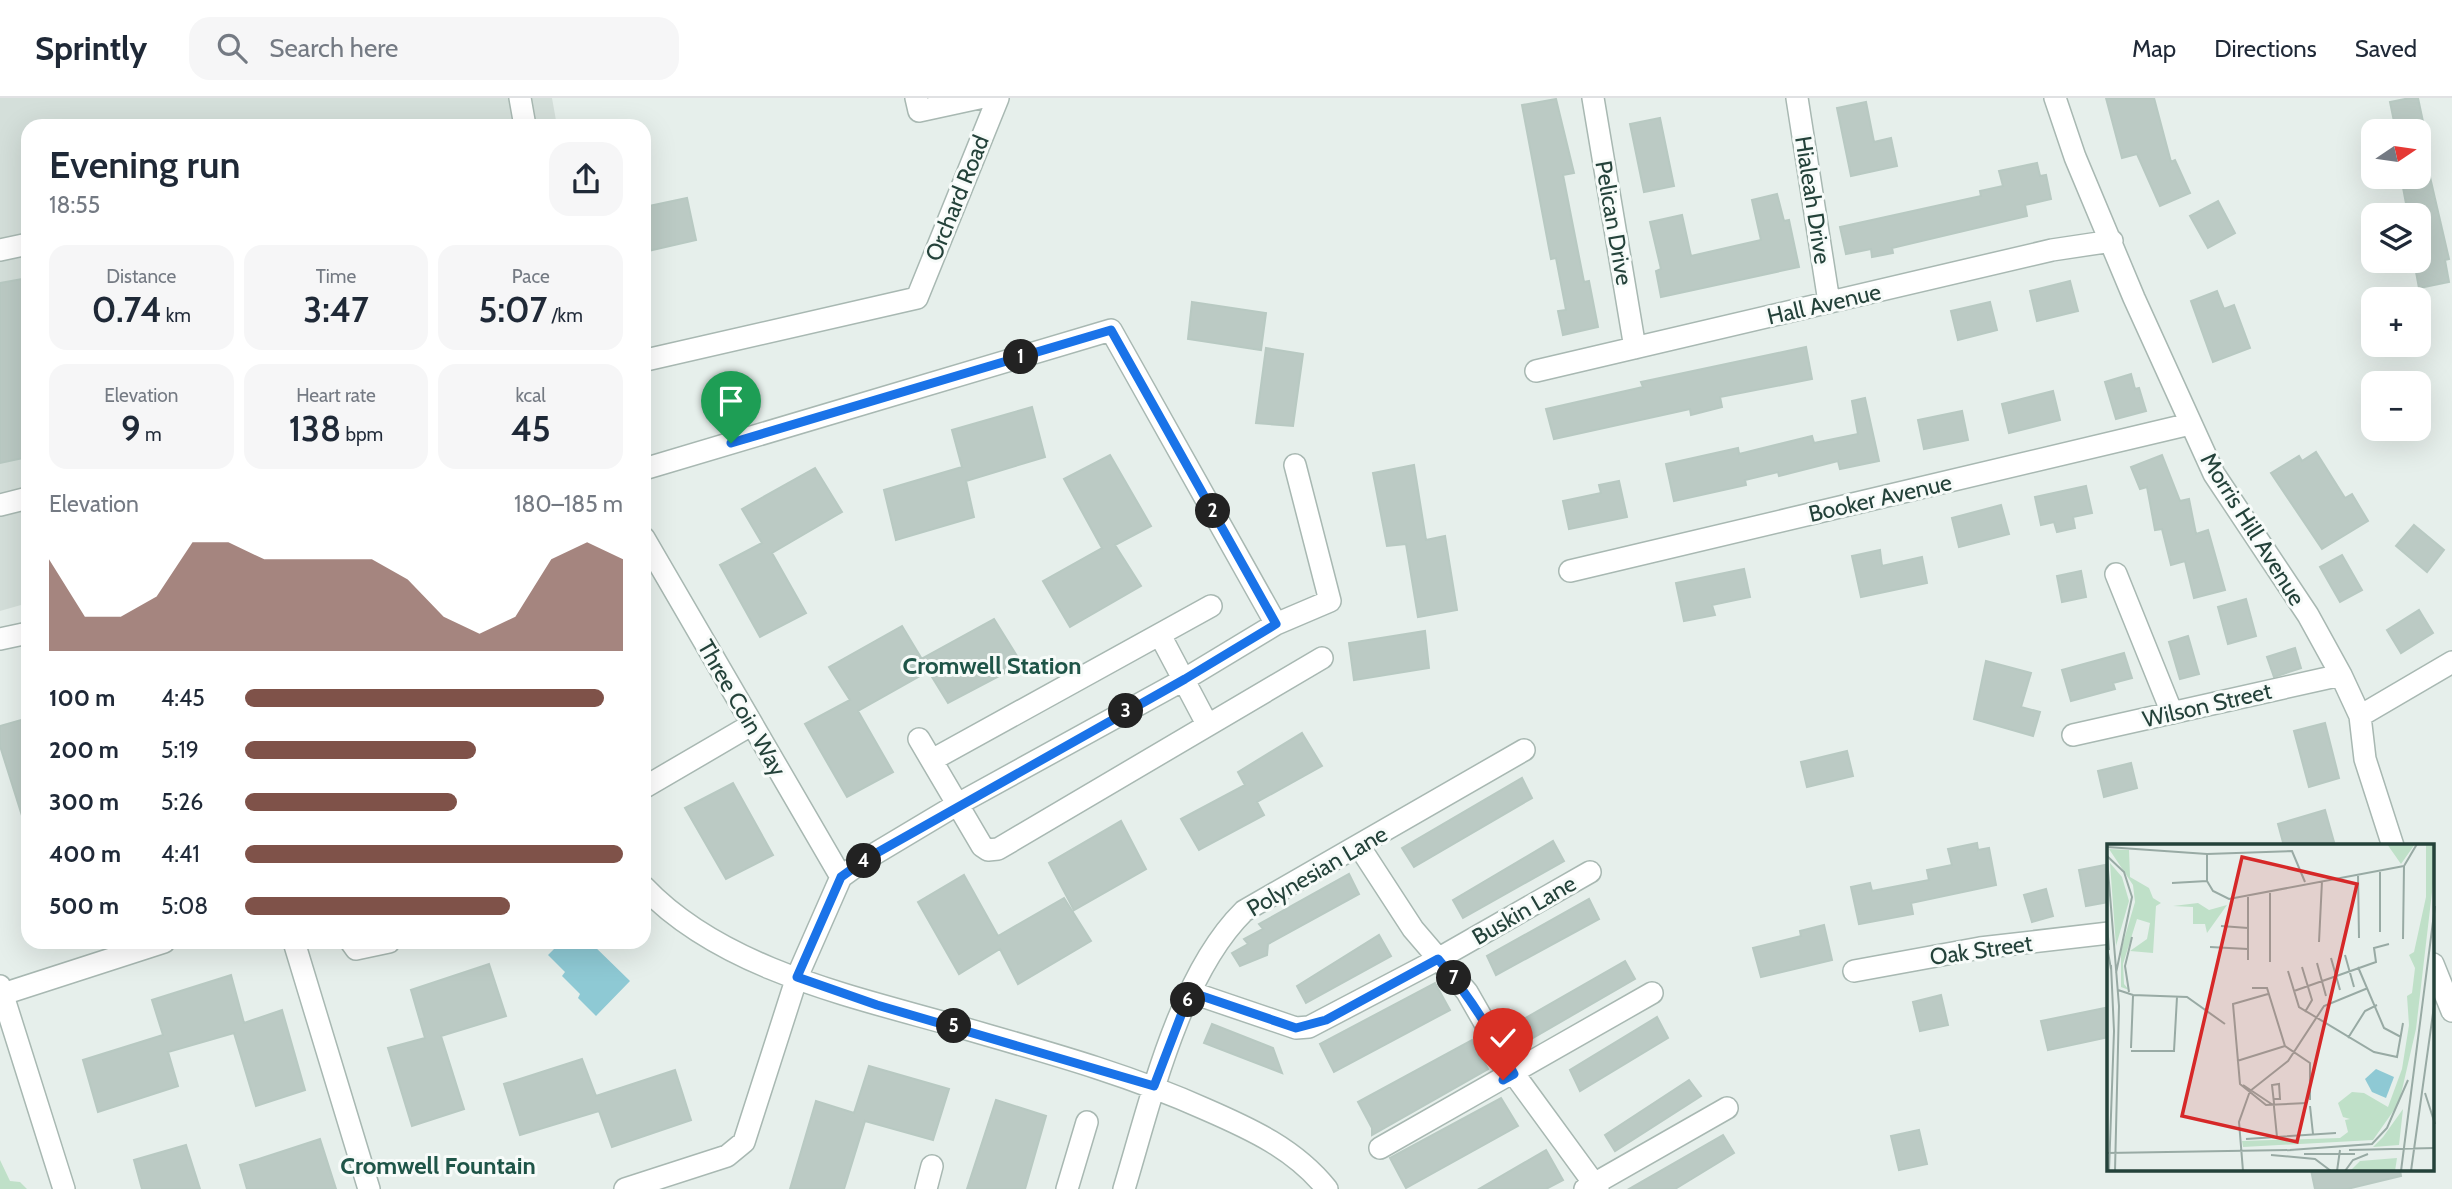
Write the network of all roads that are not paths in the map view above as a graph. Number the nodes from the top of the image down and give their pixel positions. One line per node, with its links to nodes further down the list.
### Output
1 (520, 98): 7 (street)
2 (916, 98): 3 (street)
3 (992, 98): 13 (street, Orchard Road)
4 (1593, 98): 12 (street, Pelican Drive)
5 (1797, 98): 11 (street, Hialeah Drive)
6 (2055, 98): 8 (street, Morris Hill Avenue)
7 (524, 119)
8 (2112, 241): 11 (street, Hall Avenue); 15 (street, Morris Hill Avenue)
9 (21, 246): 10 (street)
10 (0, 250)
11 (1829, 302): 12 (street, Hall Avenue)
12 (1635, 348): 14 (street, Hall Avenue)
13 (651, 359)
14 (1536, 371)
15 (2190, 424): 21 (street, Booker Avenue); 30 (street, Morris Hill Avenue)
16 (1295, 464): 24 (street)
17 (651, 467): 24 (street)
18 (21, 500): 19 (street)
19 (0, 505)
20 (651, 550): 35 (street, Three Coin Way)
21 (1570, 571)
22 (2116, 574): 32 (street)
23 (1211, 606): 26 (street)
24 (1276, 624): 31 (street)
25 (21, 634): 27 (street)
26 (1160, 635): 31 (street); 39 (street)
27 (0, 639)
28 (1322, 658): 34 (street)
29 (2452, 663): 33 (street)
30 (2342, 675): 32 (street, Wilson Street); 33 (street, Morris Hill Avenue)
31 (1185, 679): 34 (street); 41 (street)
32 (2172, 713): 36 (street, Wilson Street)
33 (2360, 716): 42 (street, Morris Hill Avenue)
34 (1207, 724): 41 (street)
35 (751, 725): 40 (street); 45 (street, Three Coin Way)
36 (2073, 735)
37 (919, 739): 39 (street)
38 (1524, 750): 43 (street, Polynesian Lane)
39 (933, 760): 41 (street)
40 (651, 783)
41 (958, 804): 45 (street)
42 (2392, 844)
43 (1359, 846): 50 (street); 55 (street, Polynesian Lane)
44 (1590, 872): 50 (street, Buskin Lane)
45 (841, 877): 53 (street)
46 (651, 895): 53 (street)
47 (2107, 933): 52 (street, Oak Street)
48 (140, 949): 54 (street)
49 (296, 949): 66 (street)
50 (1438, 959): 55 (street, Buskin Lane); 58 (street)
51 (2440, 964): 57 (street)
52 (1854, 971)
53 (797, 977): 59 (street); 67 (street)
54 (1, 990): 65 (street)
55 (1190, 992): 59 (street, Polynesian Lane)
56 (1652, 993): 58 (street)
57 (2452, 1011)
58 (1514, 1074): 62 (street); 64 (street)
59 (1154, 1086): 70 (street, Polynesian Lane); 71 (street)
60 (1727, 1108): 64 (street)
61 (1087, 1122): 69 (street)
62 (1380, 1148)
63 (932, 1167): 68 (street)
64 (1593, 1187)
65 (64, 1189)
66 (369, 1189)
67 (625, 1189)
68 (926, 1189)
69 (1067, 1189)
70 (1124, 1189)
71 (1327, 1189)

